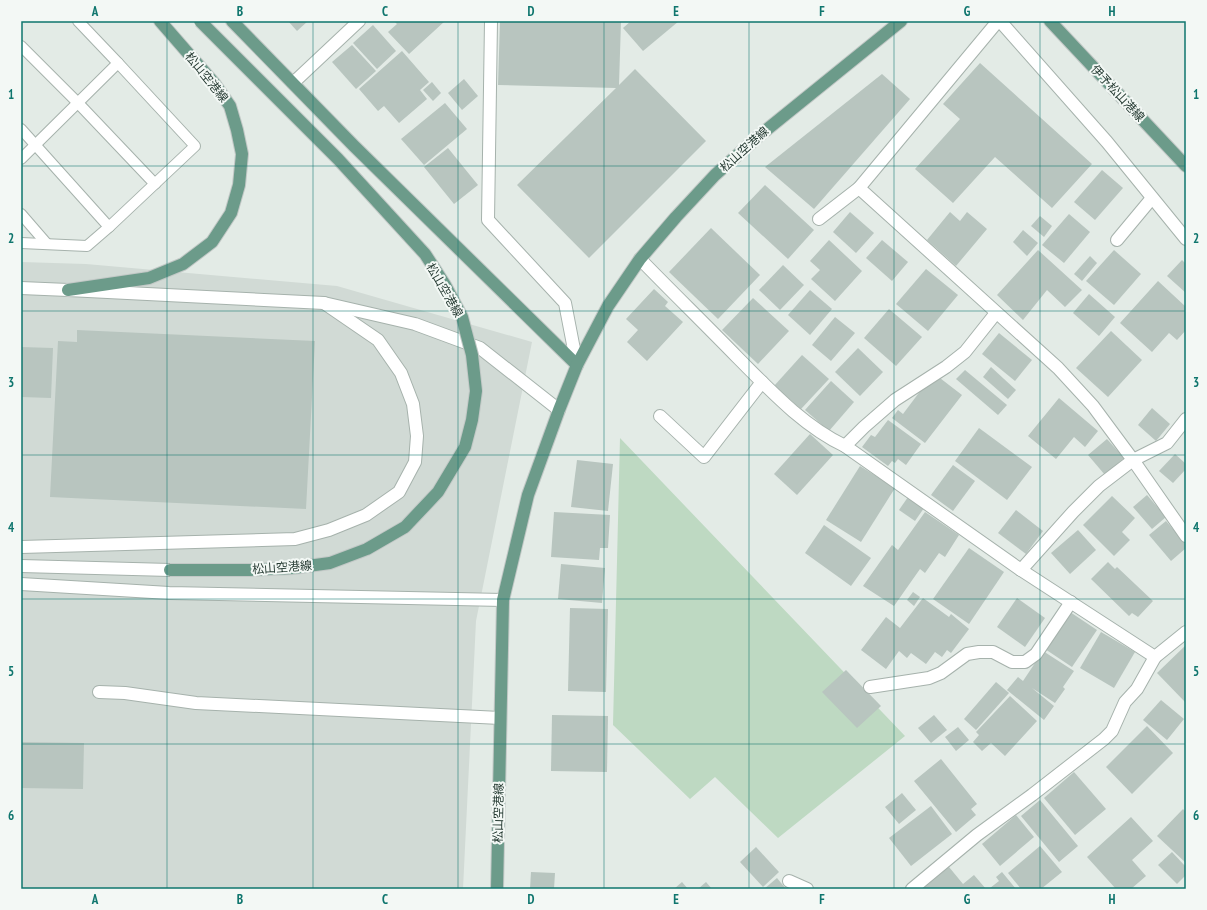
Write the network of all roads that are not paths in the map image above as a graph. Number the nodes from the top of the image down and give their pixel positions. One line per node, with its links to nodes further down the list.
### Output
1 (78, 21): 11 (lane)
2 (160, 21): 30 (main road, 松山空港線)
3 (200, 21): 43 (main road, 松山空港線, bridge)
4 (232, 21): 12 (main road)
5 (358, 21): 12 (street)
6 (491, 21): 33 (street)
7 (901, 21): 28 (main road, 松山空港線)
8 (999, 21): 19 (street); 20 (street)
9 (1050, 21): 17 (main road, 伊予松山港線)
10 (21, 46): 13 (lane)
11 (118, 63): 13 (lane); 18 (lane)
12 (293, 83): 33 (main road)
13 (78, 103): 15 (lane); 18 (lane)
14 (21, 129): 15 (lane)
15 (35, 144): 16 (lane); 23 (lane)
16 (21, 159)
17 (1186, 166)
18 (155, 184): 23 (lane)
19 (859, 188): 22 (street); 32 (street)
20 (1152, 198): 24 (street); 25 (street)
21 (21, 214): 27 (lane)
22 (819, 219)
23 (109, 227): 27 (lane)
24 (1186, 239)
25 (1117, 240)
26 (21, 243): 27 (lane)
27 (47, 244)
28 (640, 259): 33 (main road, 松山空港線); 34 (street)
29 (21, 288): 30 (street)
30 (68, 290): 31 (street)
31 (324, 302): 35 (street); 41 (street)
32 (996, 313): 38 (street); 39 (street)
33 (577, 365): 35 (main road, 松山空港線)
34 (762, 382): 36 (street); 38 (street)
35 (559, 410): 46 (main road, 松山空港線)
36 (660, 416)
37 (1186, 419): 39 (street)
38 (845, 446): 44 (street)
39 (1133, 460): 40 (street); 44 (street)
40 (1186, 536)
41 (21, 547)
42 (21, 566): 43 (street)
43 (170, 570)
44 (1021, 570): 47 (street)
45 (21, 584): 46 (street)
46 (503, 600): 52 (main road, 松山空港線)
47 (1070, 602): 49 (street); 50 (street)
48 (1186, 632): 49 (street)
49 (1154, 657): 56 (street)
50 (870, 687)
51 (99, 692): 52 (street)
52 (500, 718): 54 (main road, 松山空港線)
53 (789, 881): 55 (street)
54 (497, 889)
55 (807, 889)
56 (912, 889)

